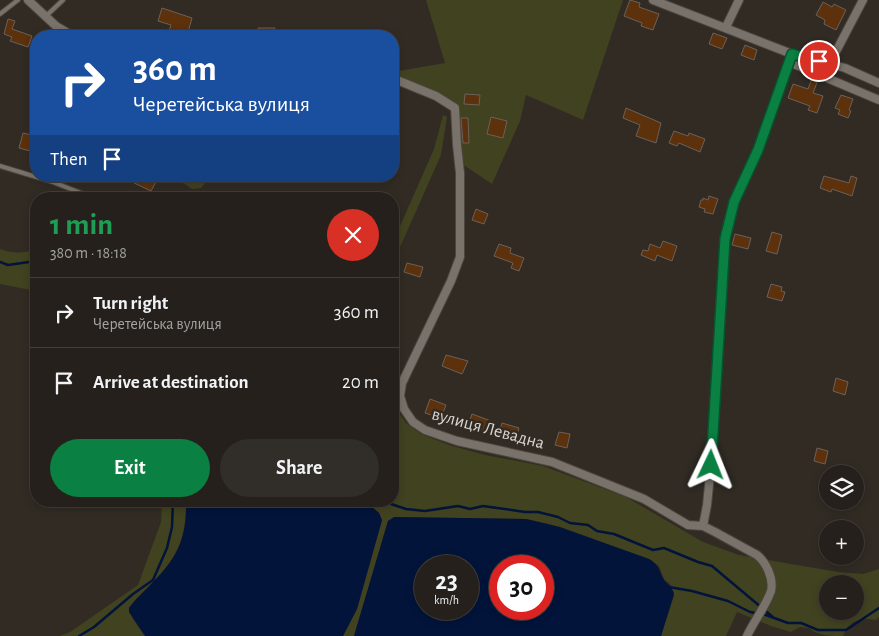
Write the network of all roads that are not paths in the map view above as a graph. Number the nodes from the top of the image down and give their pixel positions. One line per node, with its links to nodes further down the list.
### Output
1 (18, 0): 7 (lane)
2 (28, 0): 8 (street)
3 (63, 0): 8 (lane)
4 (653, 0): 9 (street)
5 (739, 0): 9 (street)
6 (863, 0): 13 (street)
7 (0, 14)
8 (46, 16): 10 (street)
9 (726, 27): 11 (street)
10 (63, 30)
11 (792, 54): 12 (street); 13 (street)
12 (789, 62): 16 (street); 21 (street)
13 (830, 63): 15 (street)
14 (399, 81): 21 (street, вулиця Левадна)
15 (879, 83)
16 (879, 100)
17 (0, 166): 18 (lane)
18 (30, 175)
19 (53, 182): 20 (lane)
20 (78, 192)
21 (703, 526): 22 (street)
22 (747, 636)

